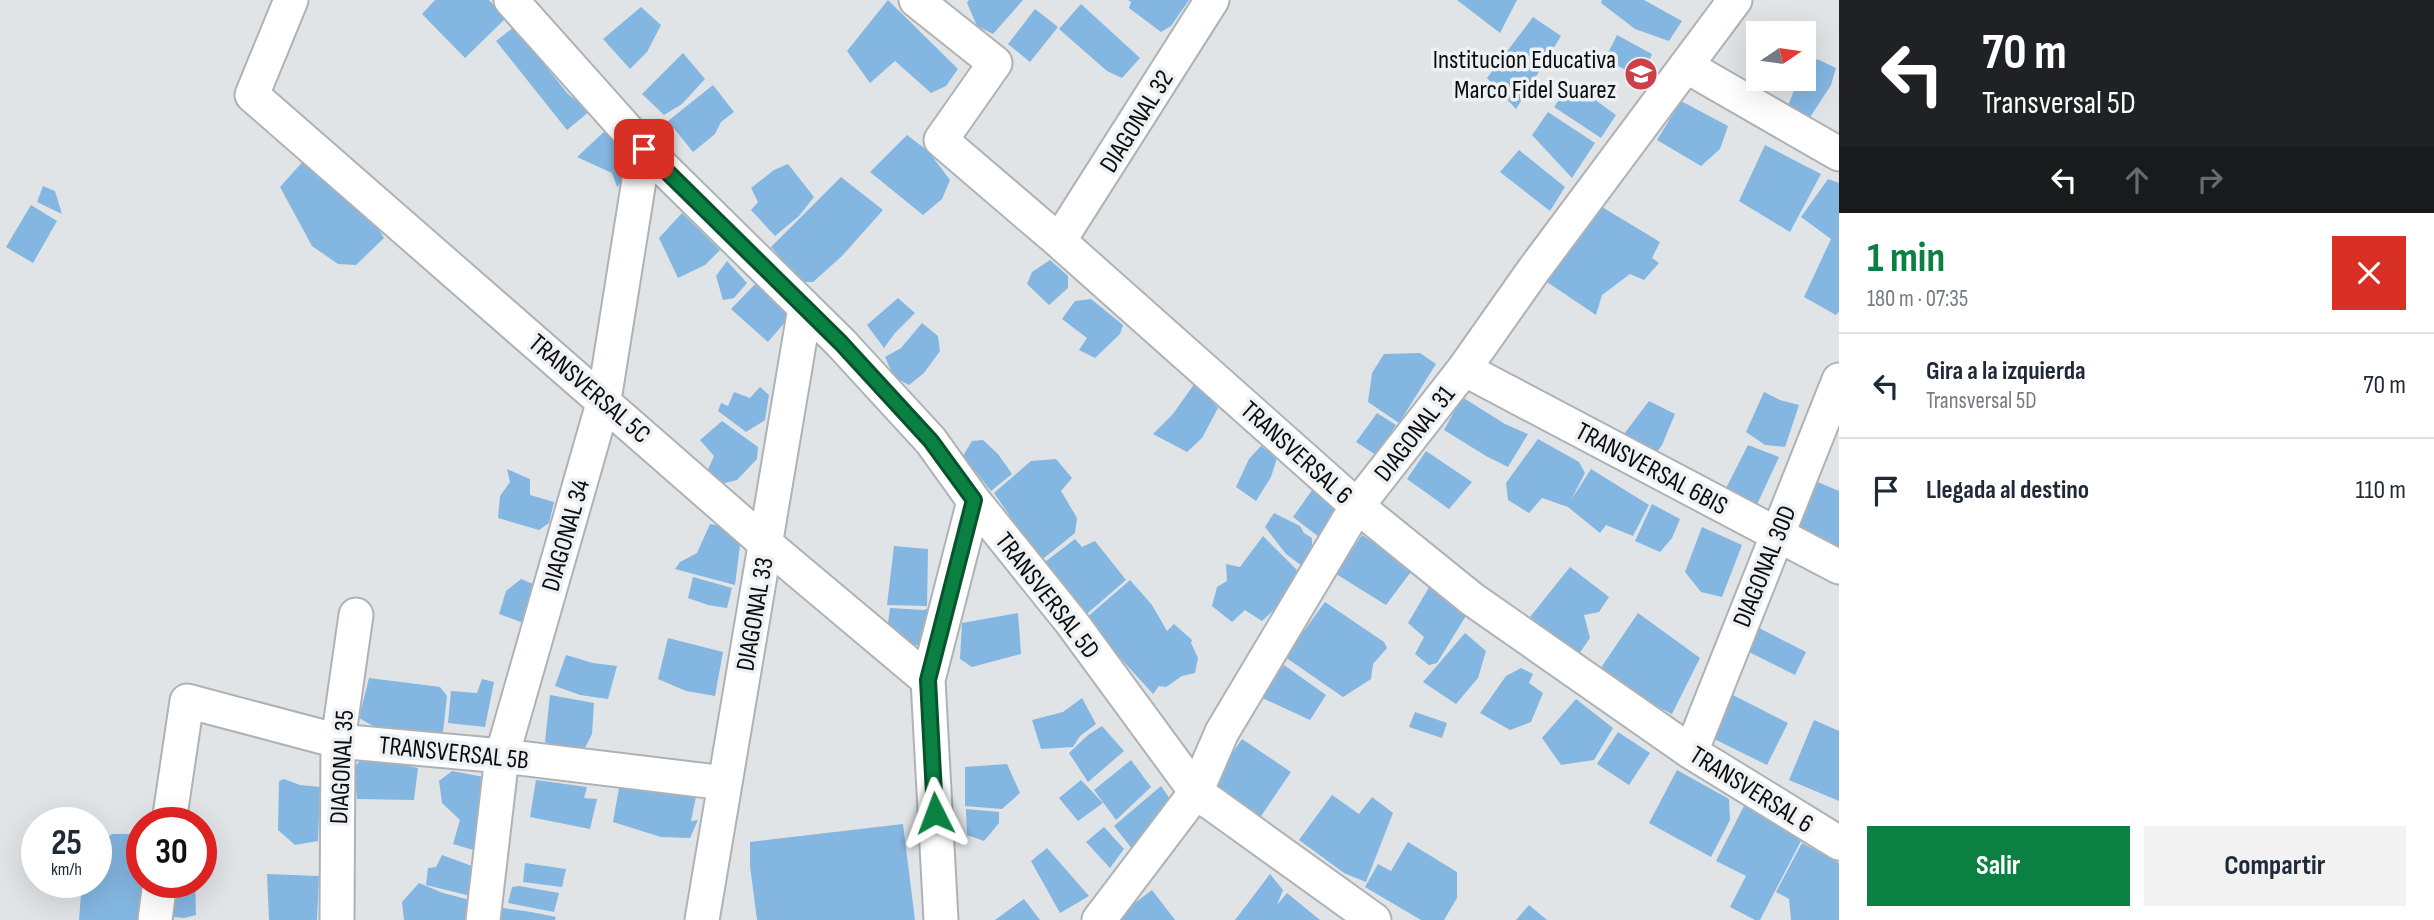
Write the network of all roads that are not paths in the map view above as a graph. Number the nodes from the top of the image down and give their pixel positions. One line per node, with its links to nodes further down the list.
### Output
1 (291, 0): 13 (street, TRANSVERSAL 5C)
2 (511, 0): 7 (street, TRANSVERSAL 5D)
3 (1212, 0): 9 (street, DIAGONAL 32)
4 (1735, 0): 6 (street, DIAGONAL 31)
5 (935, 6): 9 (street, TRANSVERSAL 6)
6 (1686, 66): 8 (street); 11 (street, DIAGONAL 31)
7 (644, 149): 10 (street, TRANSVERSAL 5D); 13 (street, DIAGONAL 34)
8 (1839, 154)
9 (1059, 241): 15 (street, TRANSVERSAL 6)
10 (806, 309): 14 (street, TRANSVERSAL 5D); 17 (street, DIAGONAL 33)
11 (1464, 369): 15 (street, DIAGONAL 31); 16 (street, TRANSVERSAL 6BIS)
12 (1839, 380): 16 (street, DIAGONAL 30D)
13 (604, 400): 17 (street, TRANSVERSAL 5C); 23 (street, DIAGONAL 34)
14 (974, 500): 20 (street); 25 (street, TRANSVERSAL 5D)
15 (1357, 506): 22 (street, TRANSVERSAL 6); 25 (street, DIAGONAL 31)
16 (1776, 534): 18 (street, TRANSVERSAL 6BIS); 22 (street, DIAGONAL 30D)
17 (765, 544): 20 (street, TRANSVERSAL 5C); 24 (street, DIAGONAL 33)
18 (1839, 567)
19 (356, 615): 21 (street, DIAGONAL 35)
20 (928, 680): 33 (street)
21 (338, 741): 23 (street, TRANSVERSAL 5B); 26 (street, TRANSVERSAL 5B); 30 (street, DIAGONAL 35)
22 (1691, 752): 27 (street, TRANSVERSAL 6)
23 (502, 756): 24 (street, TRANSVERSAL 5B); 31 (street, DIAGONAL 34)
24 (725, 783): 32 (street, DIAGONAL 33)
25 (1196, 792): 34 (street, DIAGONAL 31); 35 (street, TRANSVERSAL 5D)
26 (171, 807)
27 (1839, 843)
28 (158, 898): 29 (street)
29 (155, 920)
30 (337, 920)
31 (483, 920)
32 (702, 920)
33 (941, 920)
34 (1100, 920)
35 (1374, 920)

